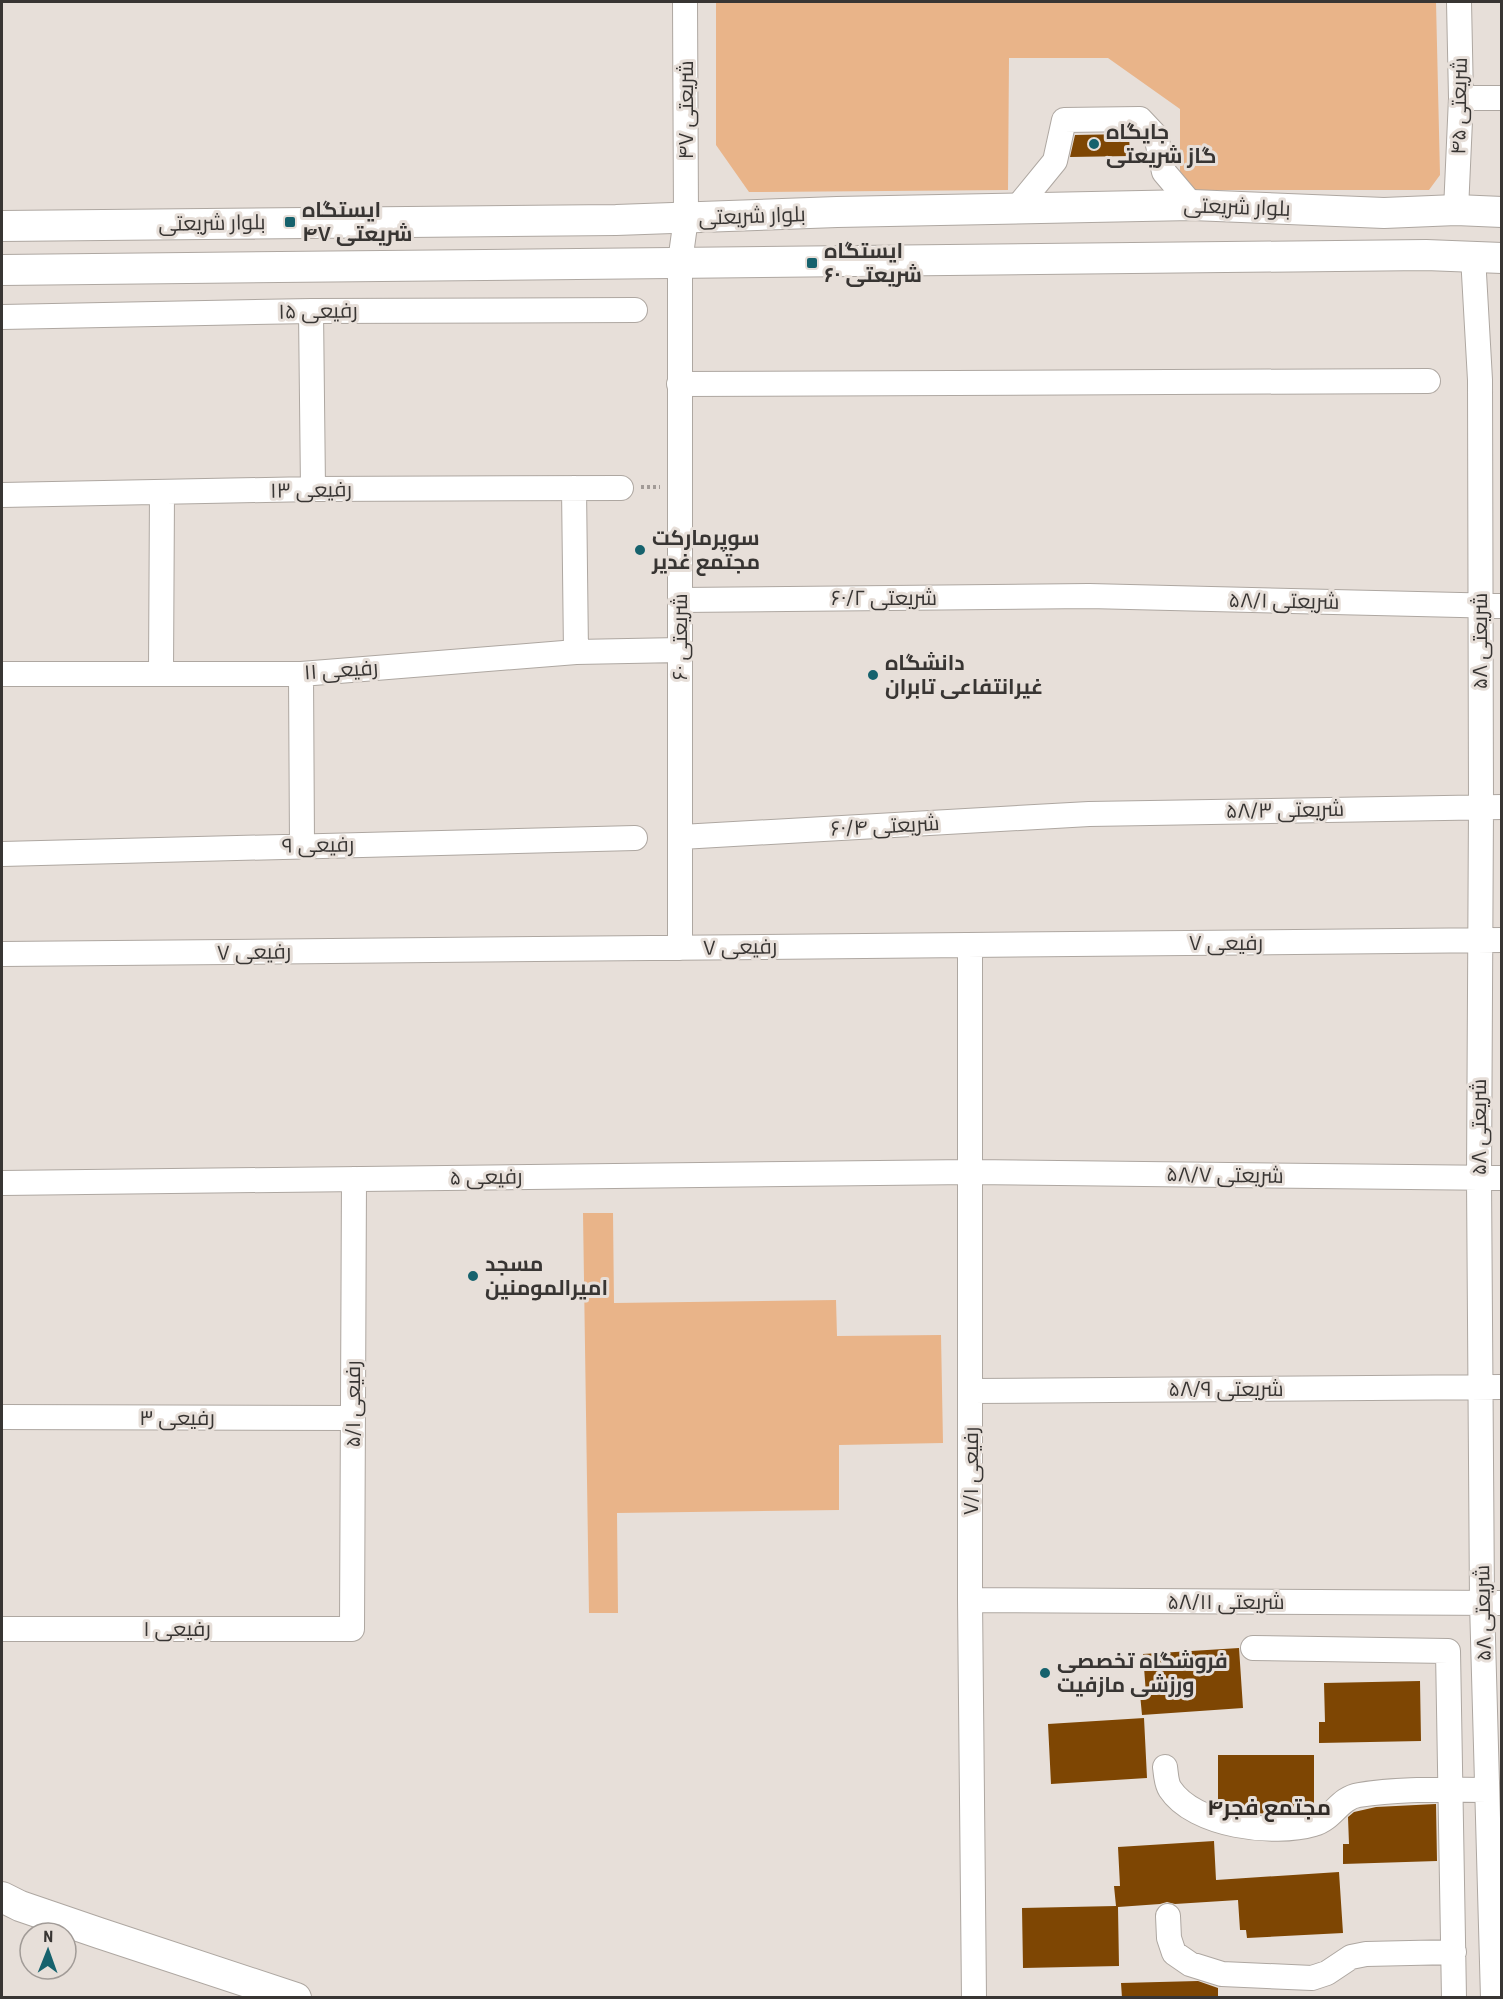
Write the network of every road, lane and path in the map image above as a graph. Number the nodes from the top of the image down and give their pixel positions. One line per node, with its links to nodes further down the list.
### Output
1 (685, 2): 9 (street, شریعتی ۴۷)
2 (1459, 2): 3 (street, شریعتی ۴۵)
3 (1461, 98): 4 (street); 7 (street, شریعتی ۴۵)
4 (1502, 98)
5 (1192, 205): 6 (main road, بلوار شریعتی); 6 (street); 7 (main road, بلوار شریعتی)
6 (1015, 210): 9 (main road, بلوار شریعتی)
7 (1456, 210): 8 (main road, بلوار شریعتی)
8 (1502, 212)
9 (686, 218): 10 (main road, بلوار شریعتی); 12 (street, شریعتی ۶۰)
10 (2, 226)
11 (1487, 257): 12 (main road); 27 (street, شریعتی ۵۸)
12 (680, 262): 13 (main road); 18 (street, شریعتی ۶۰)
13 (2, 270)
14 (635, 310): 15 (street, رفیعی ۱۵)
15 (311, 311): 16 (street, رفیعی ۱۵); 22 (street)
16 (2, 317)
17 (1428, 381): 18 (street)
18 (679, 384): 19 (street, شریعتی ۶۰)
19 (679, 486): 21 (path); 26 (street, شریعتی ۶۰)
20 (574, 488): 21 (street, رفیعی ۱۳); 22 (street, رفیعی ۱۳); 29 (street)
21 (621, 488)
22 (313, 489): 23 (street, رفیعی ۱۳)
23 (162, 492): 24 (street, رفیعی ۱۳); 30 (street)
24 (2, 495)
25 (1089, 596): 26 (street, شریعتی ۶۰/۲); 27 (street, شریعتی ۵۸/۱)
26 (680, 600): 28 (street, شریعتی ۶۰)
27 (1490, 606): 33 (street, شریعتی ۵۸)
28 (680, 650): 29 (street, رفیعی ۱۱); 35 (street, شریعتی ۶۰)
29 (576, 652): 32 (street, رفیعی ۱۱)
30 (161, 673): 31 (street, رفیعی ۱۱); 32 (street, رفیعی ۱۱)
31 (2, 674)
32 (301, 674): 37 (street)
33 (1491, 807): 34 (street, شریعتی ۵۸/۳); 39 (street, شریعتی ۵۸)
34 (1089, 814): 35 (street, شریعتی ۶۰/۴)
35 (681, 837): 41 (street, شریعتی ۶۰)
36 (635, 838): 37 (street, رفیعی ۹)
37 (302, 845): 38 (street, رفیعی ۹)
38 (2, 854)
39 (1490, 941): 40 (street, رفیعی ۷); 45 (street, شریعتی ۵۸)
40 (970, 945): 41 (street, رفیعی ۷); 43 (street, رفیعی ۷/۱)
41 (680, 948): 42 (street, رفیعی ۷)
42 (2, 954)
43 (971, 1172): 44 (street, رفیعی ۵); 45 (street, شریعتی ۵۸/۷); 48 (street, رفیعی ۷/۱)
44 (354, 1179): 46 (street, رفیعی ۵); 50 (street, رفیعی ۵/۱)
45 (1490, 1179): 47 (street, شریعتی ۵۸)
46 (2, 1183)
47 (1491, 1387): 48 (street, شریعتی ۵۸/۹); 52 (street, شریعتی ۵۸)
48 (971, 1391): 51 (street, رفیعی ۷/۱)
49 (2, 1417): 50 (street, رفیعی ۳)
50 (353, 1418): 54 (street, رفیعی ۵/۱)
51 (970, 1600): 52 (street, شریعتی ۵۸/۱۱); 64 (street, رفیعی ۷/۱)
52 (1492, 1603): 58 (street, شریعتی ۵۸)
53 (2, 1629): 54 (street, رفیعی ۱)
54 (352, 1629)
55 (1253, 1648): 57 (street)
56 (1165, 1767): 57 (street)
57 (1451, 1790): 58 (street); 62 (street)
58 (1487, 1790): 59 (street, شریعتی ۵۸)
59 (1495, 1822): 66 (street, شریعتی ۵۸)
60 (2, 1897): 63 (main road)
61 (1167, 1916): 62 (street)
62 (1454, 1952): 65 (street)
63 (296, 1998)
64 (974, 1998)
65 (1454, 1998)
66 (1493, 1998)

